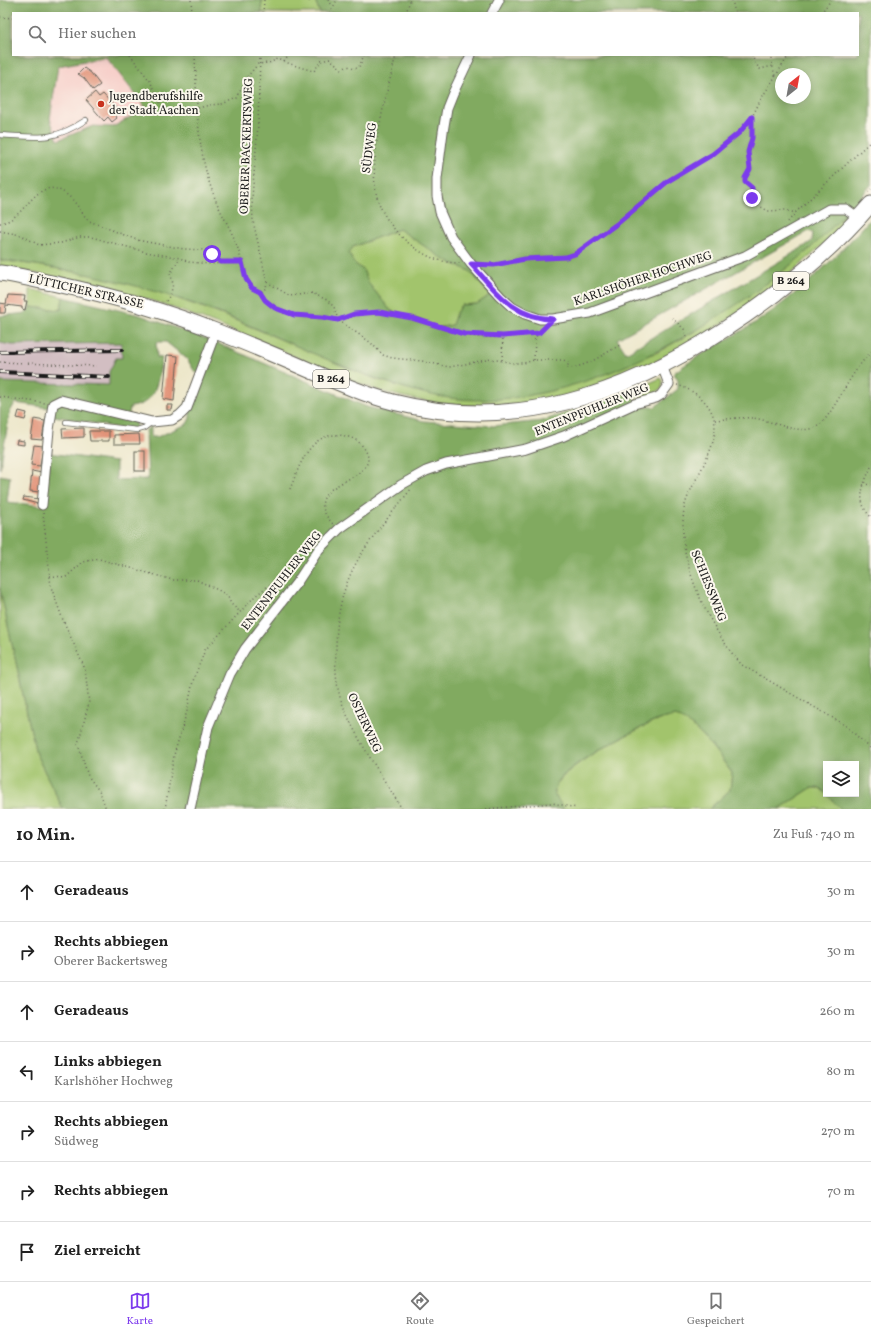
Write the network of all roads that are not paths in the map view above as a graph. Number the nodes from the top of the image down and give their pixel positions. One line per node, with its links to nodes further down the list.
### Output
1 (499, 0): 2 (street)
2 (493, 12)
3 (471, 56): 7 (street, KARLSHÖHER HOCHWEG)
4 (86, 120): 5 (lane)
5 (0, 135)
6 (871, 204): 7 (main road, LÜTTICHER STRASSE / B 264)
7 (859, 218): 10 (main road, LÜTTICHER STRASSE / B 264)
8 (0, 273): 9 (main road, LÜTTICHER STRASSE / B 264)
9 (216, 331): 10 (main road, LÜTTICHER STRASSE / B 264); 12 (street)
10 (662, 366): 14 (street, ENTENPFUHLER WEG)
11 (66, 422): 12 (lane)
12 (152, 422): 13 (street)
13 (42, 505)
14 (190, 809)

